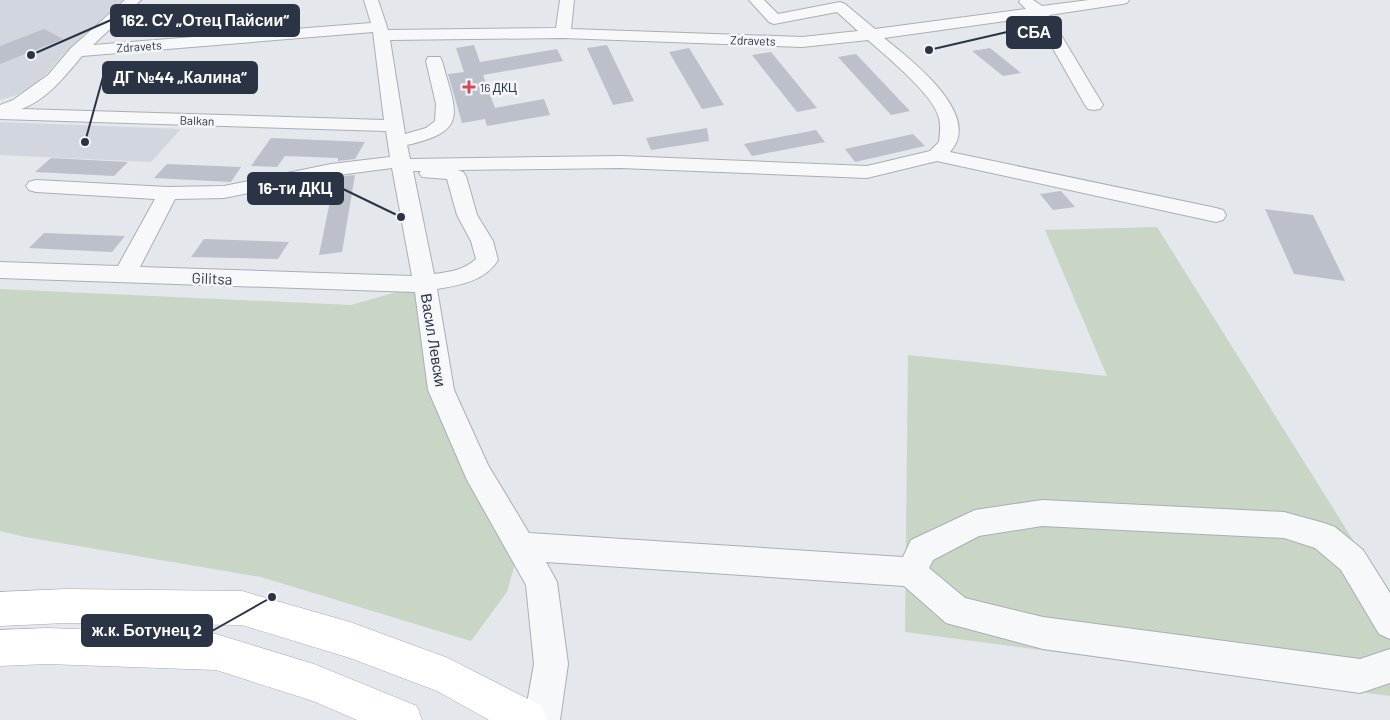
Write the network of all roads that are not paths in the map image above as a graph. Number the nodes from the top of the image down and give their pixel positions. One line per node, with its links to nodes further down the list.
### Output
1 (134, 0): 11 (street)
2 (567, 0): 9 (street)
3 (756, 0): 10 (street)
4 (1023, 0): 7 (street)
5 (1122, 0): 7 (street, Zdravets)
6 (373, 1): 8 (street, Васил Левски)
7 (1039, 11): 10 (street, Zdravets); 13 (street)
8 (380, 31): 9 (street, Zdravets); 11 (street, Zdravets); 15 (street, Васил Левски)
9 (563, 33): 10 (street, Zdravets)
10 (870, 35): 16 (street)
11 (78, 51): 14 (street)
12 (434, 61): 15 (street)
13 (1094, 105)
14 (0, 112): 15 (street, Balkan)
15 (400, 154): 16 (street); 18 (street); 22 (street, Васил Левски); 22 (street, Gilitsa)
16 (937, 155): 19 (street)
17 (36, 186): 18 (street)
18 (168, 193): 21 (street)
19 (1216, 215)
20 (0, 270): 21 (street, Gilitsa)
21 (124, 275): 22 (street, Gilitsa)
22 (425, 284): 23 (street, Васил Левски)
23 (520, 546): 24 (street); 31 (street, Васил Левски)
24 (912, 572): 26 (street); 28 (street)
25 (0, 609): 30 (main road)
26 (1390, 623)
27 (0, 648): 29 (main road)
28 (1390, 666)
29 (403, 720)
30 (528, 720)
31 (542, 720)

